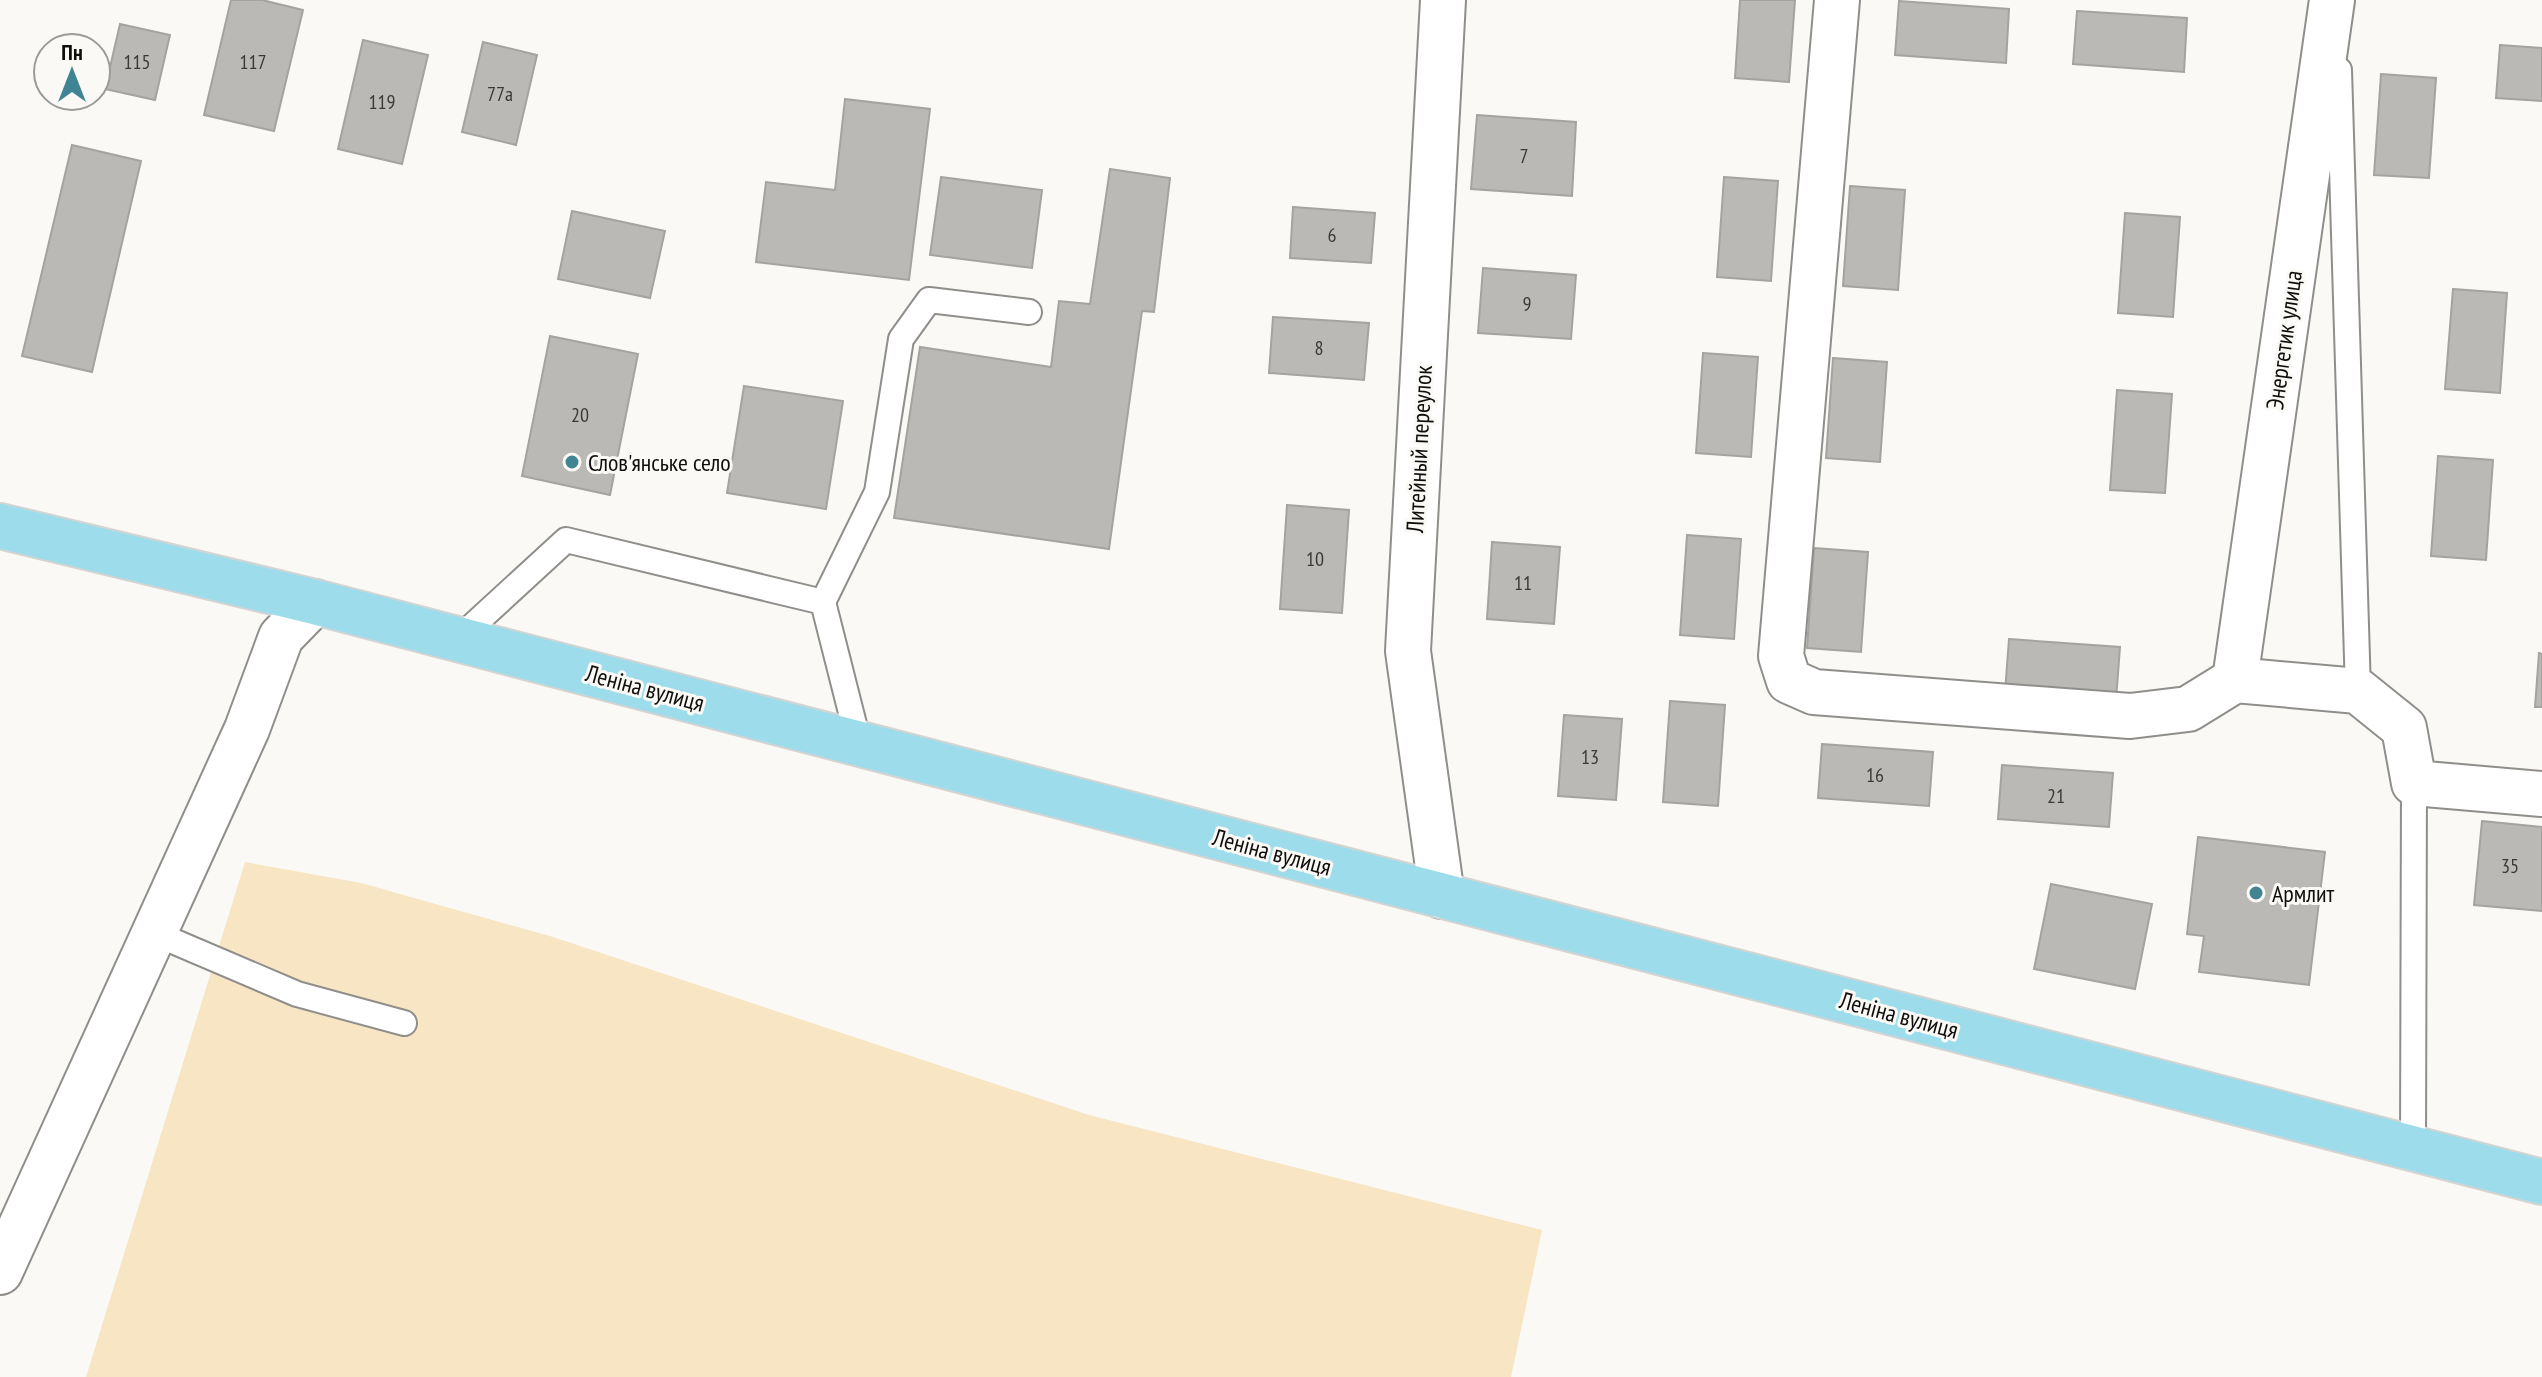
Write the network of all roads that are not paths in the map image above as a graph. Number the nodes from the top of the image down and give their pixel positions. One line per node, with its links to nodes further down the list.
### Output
1 (1443, 0): 14 (street, Литейный переулок)
2 (1837, 0): 9 (street)
3 (2334, 0): 9 (street, Энергетик улица); 10 (lane)
4 (1029, 312): 7 (lane)
5 (0, 526): 6 (main road, Леніна вулиця)
6 (315, 602): 8 (main road, Леніна вулиця); 15 (street)
7 (823, 602): 8 (lane); 11 (lane)
8 (457, 640): 11 (main road, Леніна вулиця)
9 (2235, 680): 10 (street)
10 (2358, 691): 12 (street)
11 (859, 744): 14 (main road, Леніна вулиця)
12 (2414, 783): 13 (street); 17 (lane)
13 (2542, 794)
14 (1442, 896): 17 (main road, Леніна вулиця)
15 (154, 933): 16 (lane); 19 (street)
16 (404, 1023)
17 (2413, 1149): 18 (main road, Леніна вулиця)
18 (2542, 1182)
19 (0, 1272)

